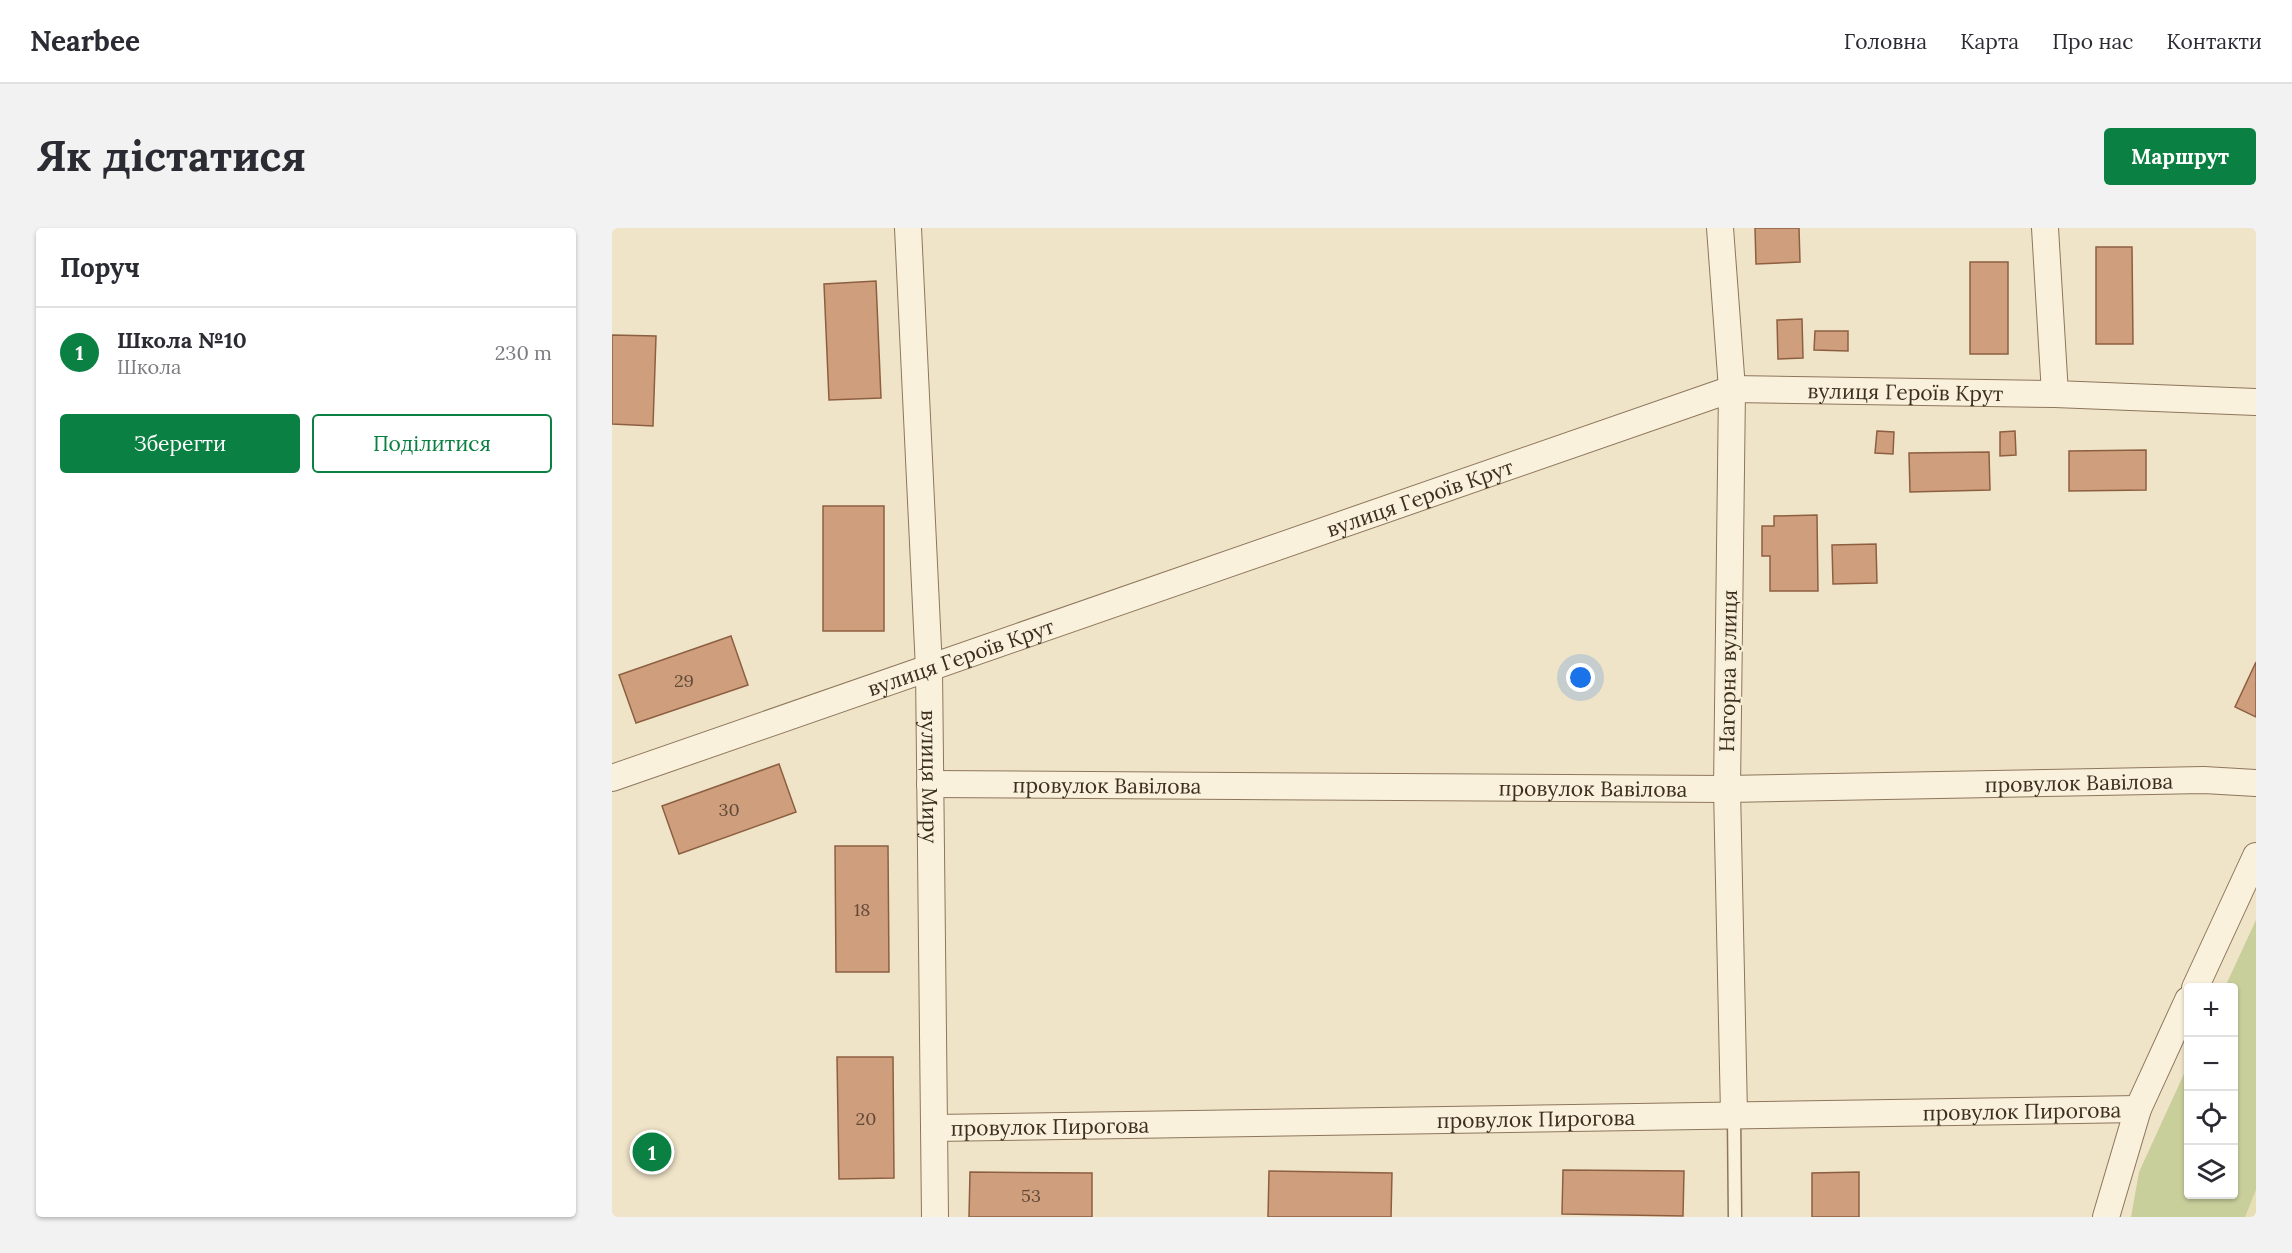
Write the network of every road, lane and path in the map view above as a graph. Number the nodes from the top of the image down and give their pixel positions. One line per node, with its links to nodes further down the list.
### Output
1 (908, 228): 7 (street, вулиця Миру)
2 (1720, 228): 4 (street, Нагорна вулиця)
3 (2045, 228): 5 (street)
4 (1732, 389): 5 (street, вулиця Героїв Крут); 7 (street, вулиця Героїв Крут); 11 (street, Нагорна вулиця)
5 (2055, 394): 6 (street, вулиця Героїв Крут)
6 (2256, 402)
7 (928, 669): 8 (street, вулиця Героїв Крут); 10 (street, вулиця Миру)
8 (612, 778)
9 (2256, 783): 11 (street, провулок Вавілова)
10 (930, 784): 11 (street, провулок Вавілова); 17 (street, вулиця Миру)
11 (1726, 789): 16 (street, Нагорна вулиця)
12 (2256, 856): 13 (street)
13 (2196, 983)
14 (2184, 1009): 15 (street)
15 (2138, 1108): 16 (street, провулок Пирогова); 20 (street)
16 (1734, 1114): 17 (street, провулок Пирогова); 19 (lane)
17 (934, 1128): 18 (street, вулиця Миру)
18 (935, 1217)
19 (1735, 1217)
20 (2106, 1217)

